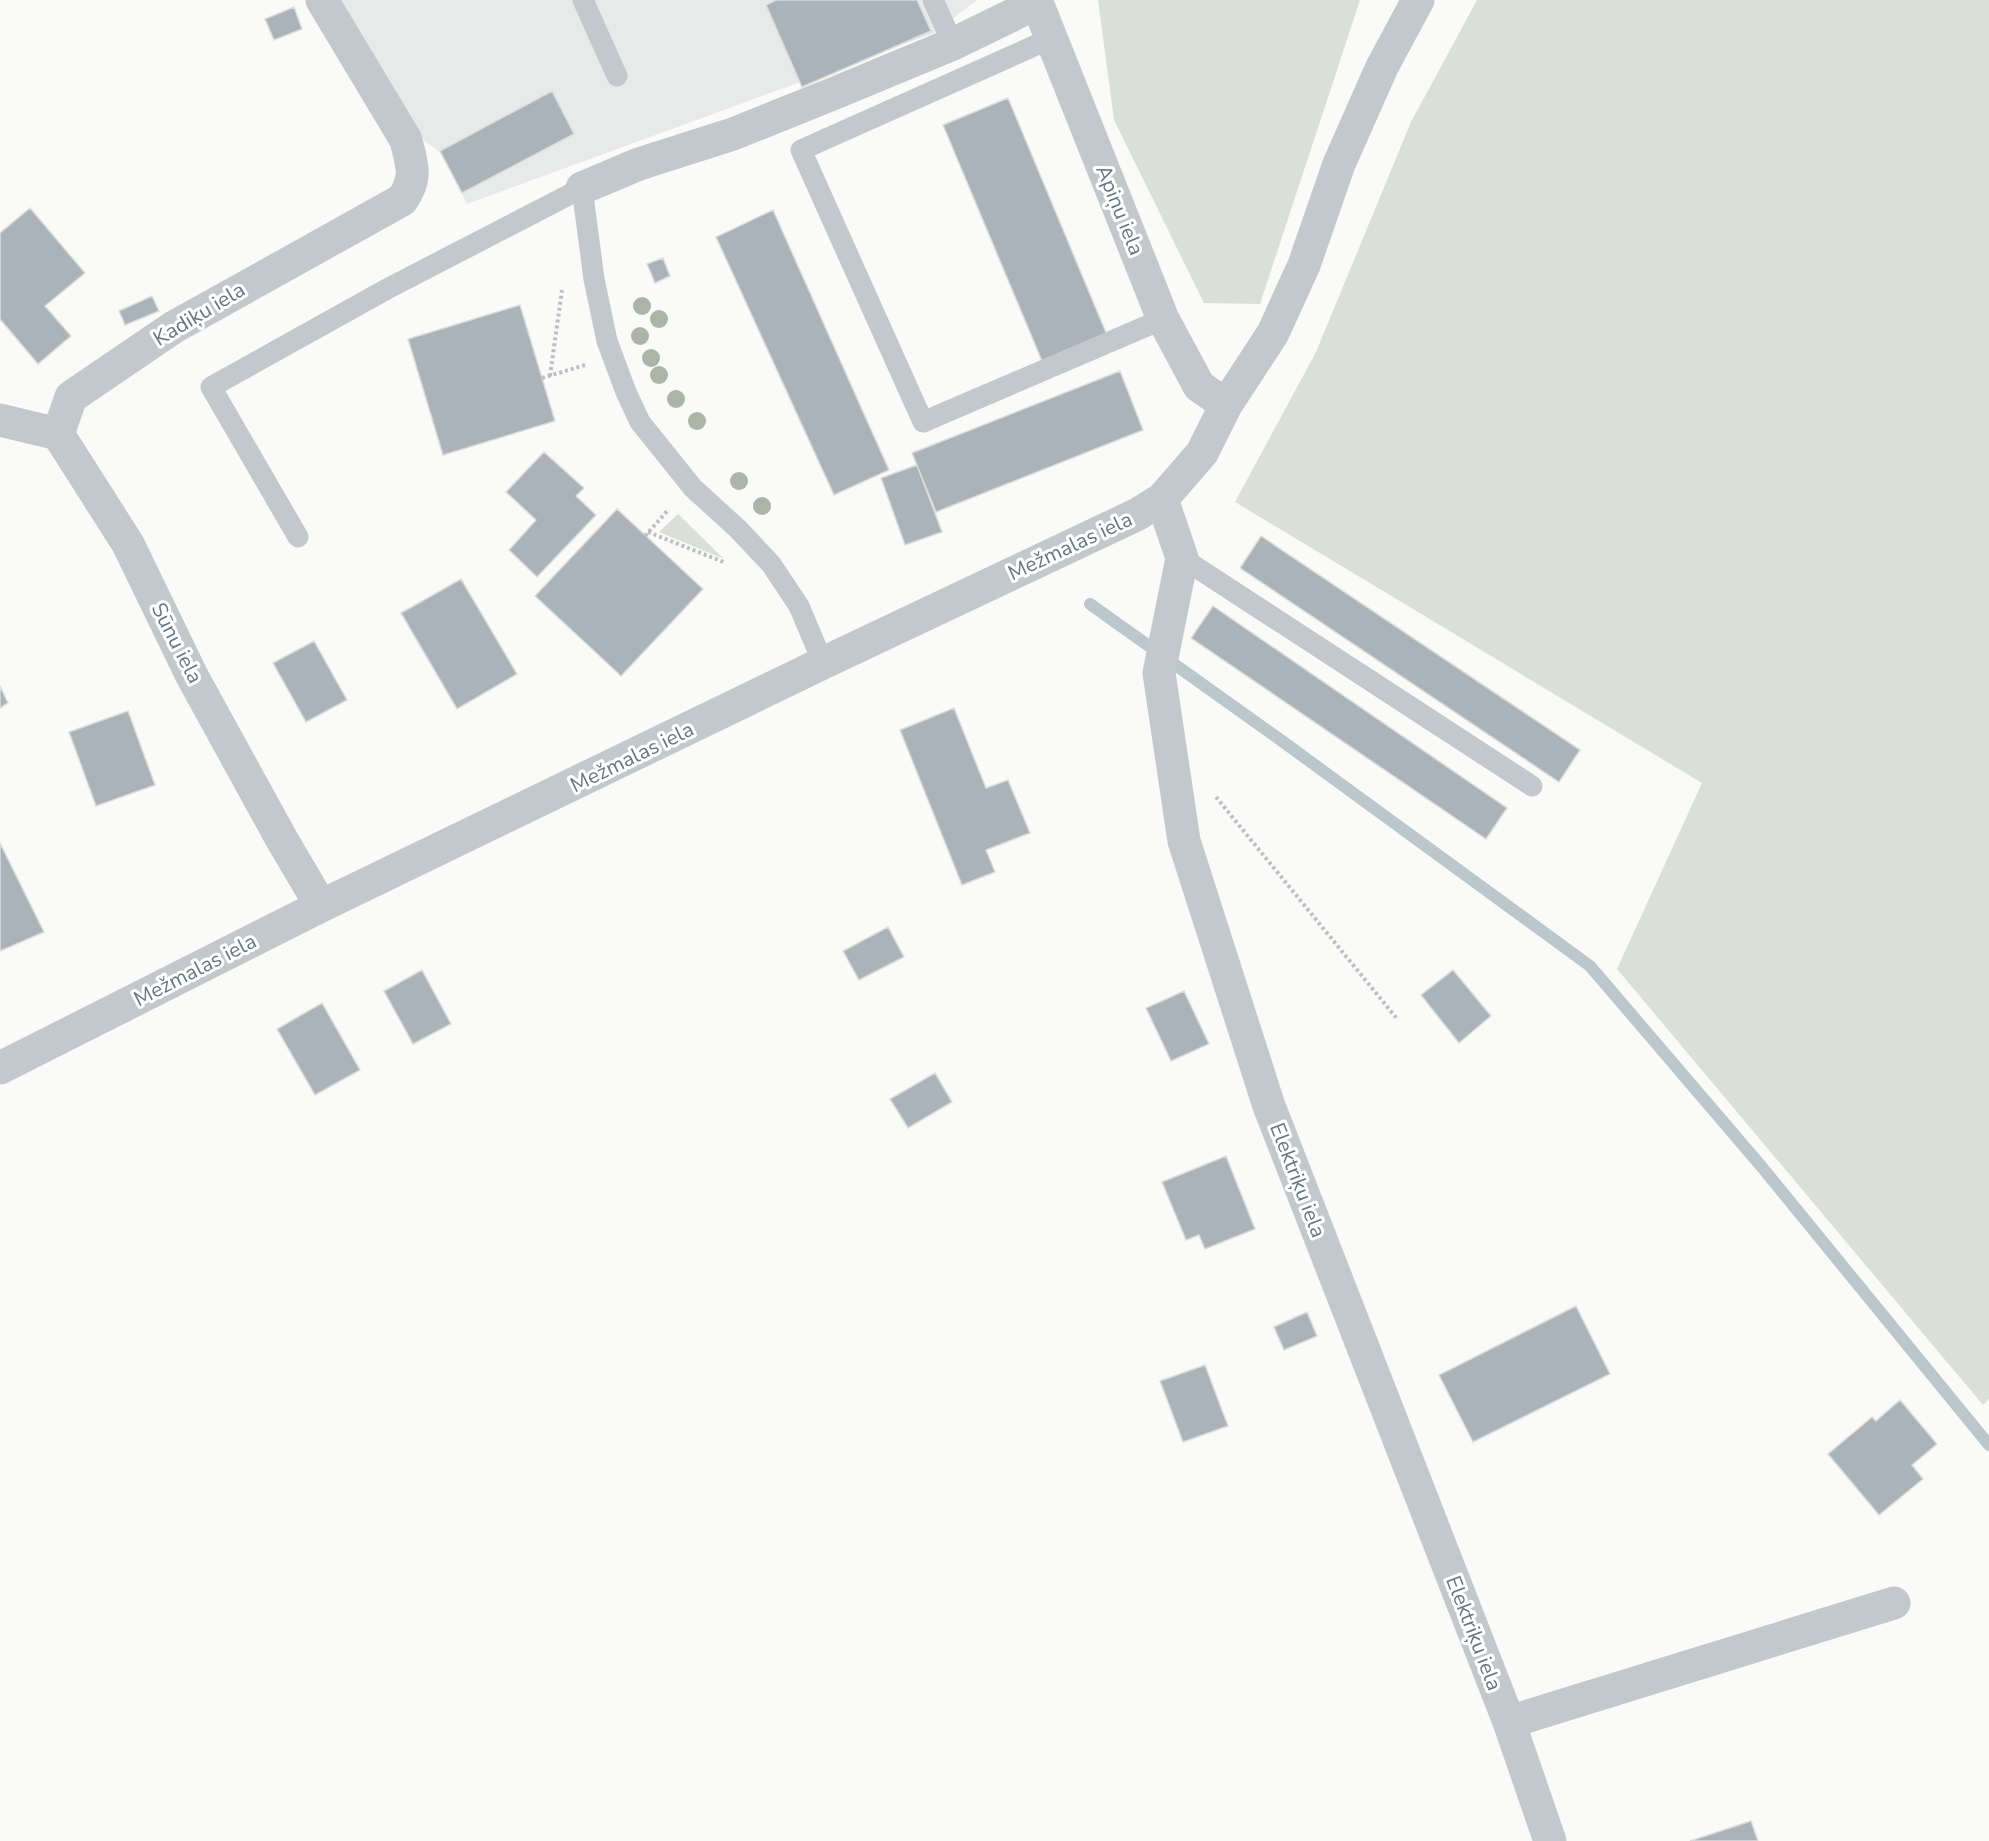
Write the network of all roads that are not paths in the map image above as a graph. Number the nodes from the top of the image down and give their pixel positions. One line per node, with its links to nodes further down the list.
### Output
1 (322, 0): 13 (street, Kadiķu iela)
2 (583, 0): 8 (lane)
3 (933, 0): 7 (lane)
4 (1418, 0): 11 (street, Mežmalas iela)
5 (1036, 1): 6 (street, Apiņu iela); 7 (street)
6 (1052, 38): 10 (street, Apiņu iela); 10 (lane)
7 (953, 44): 9 (street)
8 (617, 76)
9 (582, 188): 15 (lane); 17 (lane)
10 (1163, 319): 11 (street, Apiņu iela)
11 (1226, 405): 14 (street, Mežmalas iela)
12 (0, 420): 13 (street)
13 (58, 434): 19 (street, Sūnu iela)
14 (1162, 499): 16 (street); 17 (street, Mežmalas iela)
15 (298, 537)
16 (1182, 558): 18 (lane); 22 (street, Elektriķu iela)
17 (824, 663): 19 (street, Mežmalas iela)
18 (1532, 786)
19 (321, 906): 20 (street, Mežmalas iela)
20 (0, 1068)
21 (1894, 1604): 22 (street)
22 (1509, 1722): 23 (street, Elektriķu iela)
23 (1550, 1841)

